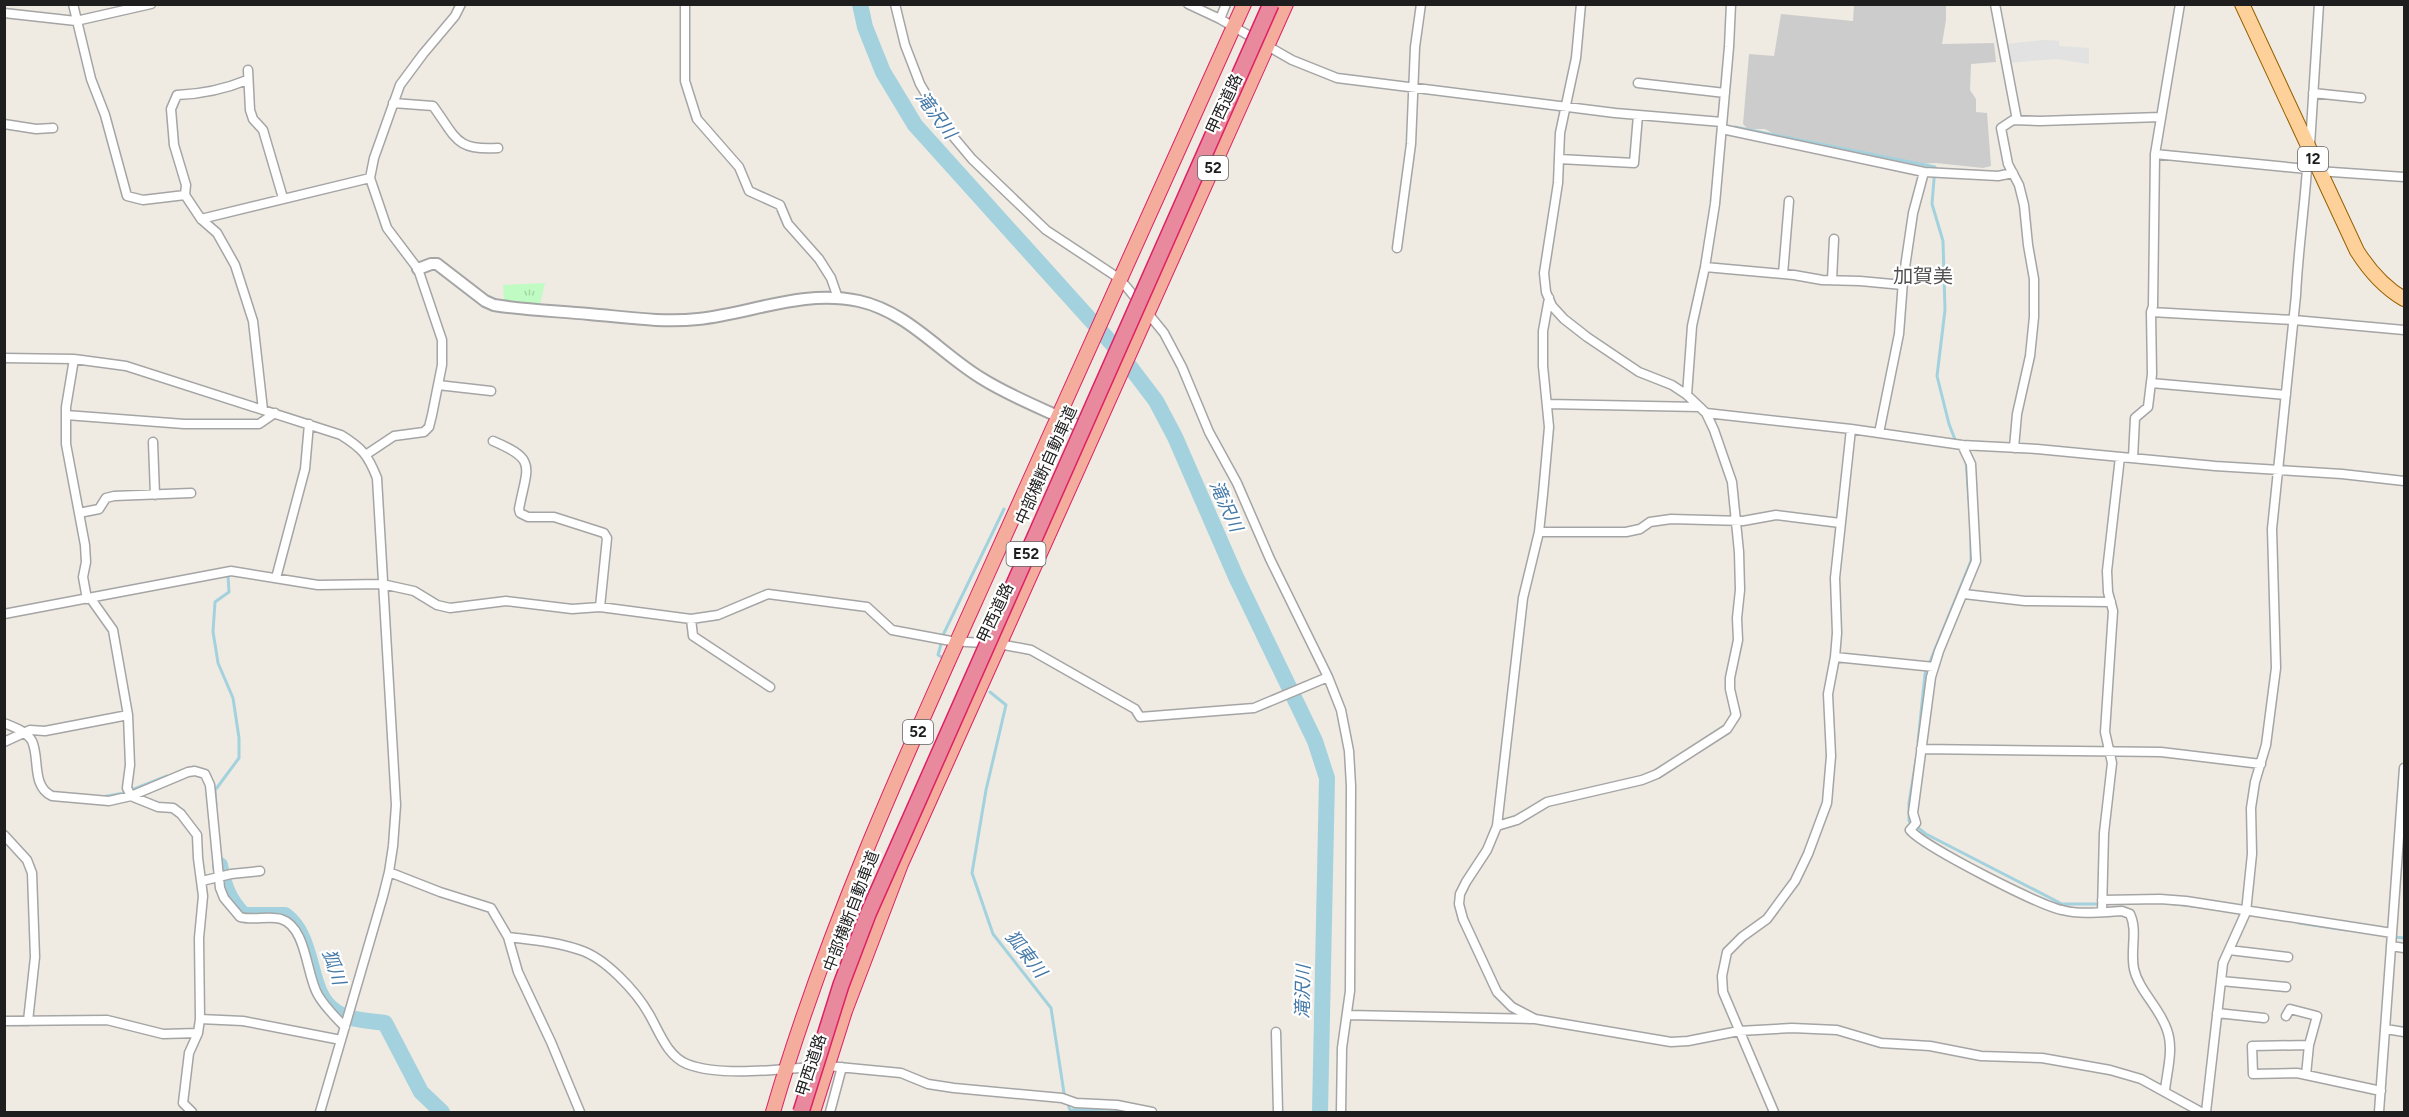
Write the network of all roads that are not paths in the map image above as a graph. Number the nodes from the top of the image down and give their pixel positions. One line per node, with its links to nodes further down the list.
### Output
1 (73, 4): 21 (street)
2 (151, 4): 18 (street)
3 (461, 4): 31 (street)
4 (685, 4): 59 (street)
5 (895, 4): 56 (street)
6 (1188, 4): 20 (street)
7 (1226, 4): 20 (street)
8 (1244, 4): 22 (highway, 甲西道路 / 52)
9 (1271, 4): 162 (highway, 中部横断自動車道 / E52, bridge)
10 (1286, 4): 23 (highway, 甲西道路 / 52)
11 (1420, 4): 27 (street)
12 (1581, 4): 32 (street)
13 (1731, 4): 28 (street)
14 (1995, 4): 35 (street)
15 (2180, 4): 34 (street)
16 (2242, 4): 42 (main road, 12)
17 (2319, 4): 29 (street)
18 (124, 8): 21 (street)
19 (4, 13): 21 (street)
20 (1220, 19): 22 (street)
21 (76, 21): 47 (street)
22 (1234, 28): 23 (street); 56 (highway, 甲西道路 / 52)
23 (1268, 46): 27 (street); 62 (highway, 甲西道路 / 52)
24 (248, 70): 25 (street)
25 (247, 80): 47 (street); 48 (street)
26 (1638, 83): 28 (street)
27 (1414, 86): 32 (street); 52 (street)
28 (1725, 93): 37 (street)
29 (2313, 93): 30 (street); 42 (street)
30 (2361, 98)
31 (393, 103): 39 (street); 46 (street)
32 (1564, 106): 33 (street); 41 (street)
33 (1638, 115): 37 (street); 41 (street)
34 (2161, 117): 35 (street); 40 (street)
35 (2017, 120): 44 (street)
36 (4, 124): 38 (street)
37 (1722, 125): 43 (street); 53 (street)
38 (52, 128)
39 (498, 148)
40 (2155, 154): 42 (street); 63 (street)
41 (1559, 159): 60 (street)
42 (2312, 163): 45 (street); 61 (main road, 12); 64 (street)
43 (1931, 172): 44 (street); 58 (street)
44 (2013, 173): 86 (street)
45 (2404, 177)
46 (370, 178): 48 (street); 54 (street)
47 (184, 195): 50 (street)
48 (283, 198): 50 (street)
49 (1790, 201): 55 (street)
50 (201, 219): 74 (street)
51 (1834, 239): 57 (street)
52 (1397, 248)
53 (1705, 267): 55 (street); 72 (street)
54 (418, 269): 59 (street); 69 (street)
55 (1782, 274): 57 (street)
56 (1120, 279): 62 (street); 78 (highway, 甲西道路 / 52)
57 (1832, 280): 58 (street)
58 (1903, 285): 81 (street)
59 (838, 298): 78 (street)
60 (1549, 298): 72 (street); 73 (street)
61 (2404, 299)
62 (1148, 311): 82 (highway, 甲西道路 / 52); 110 (street)
63 (2151, 312): 64 (street); 68 (street)
64 (2294, 321): 65 (street); 71 (street)
65 (2404, 330)
66 (4, 358): 67 (street)
67 (74, 359): 74 (street); 77 (street)
68 (2151, 383): 71 (street); 89 (street)
69 (438, 385): 70 (street); 87 (street)
70 (491, 391)
71 (2286, 394): 90 (street)
72 (1687, 395): 75 (street)
73 (1547, 404): 75 (street); 97 (street)
74 (263, 410): 76 (street)
75 (1702, 410): 80 (street); 95 (street)
76 (274, 413): 77 (street); 79 (street)
77 (66, 416): 94 (street)
78 (1059, 416): 82 (street); 106 (highway, 甲西道路 / 52)
79 (309, 424): 87 (street); 98 (street)
80 (1851, 429): 81 (street); 96 (street)
81 (1879, 433): 85 (street)
82 (1094, 434): 107 (highway, 甲西道路 / 52)
83 (493, 441): 103 (street)
84 (153, 442): 93 (street)
85 (1958, 444): 86 (street); 100 (street)
86 (2014, 447): 88 (street)
87 (367, 454): 99 (street)
88 (2120, 457): 89 (street); 102 (street)
89 (2133, 458): 90 (street)
90 (2278, 470): 91 (street); 118 (street)
91 (2404, 481)
92 (191, 493): 93 (street)
93 (155, 495): 94 (street)
94 (79, 513): 101 (street)
95 (1736, 520): 96 (street); 97 (street); 121 (street)
96 (1840, 523): 108 (street)
97 (1539, 532): 121 (street)
98 (276, 578): 99 (street); 101 (street)
99 (382, 584): 103 (street); 124 (street)
100 (1964, 594): 102 (street); 109 (street)
101 (89, 599): 104 (street); 112 (street)
102 (2111, 602): 117 (street)
103 (600, 607): 105 (street)
104 (4, 614)
105 (692, 619): 106 (street); 111 (street)
106 (955, 641): 107 (street); 154 (highway, 甲西道路 / 52)
107 (999, 644): 110 (street); 152 (highway, 甲西道路 / 52)
108 (1835, 657): 109 (street); 146 (street)
109 (1930, 666): 116 (street)
110 (1328, 676): 137 (street)
111 (770, 687)
112 (128, 715): 114 (street); 120 (street)
113 (4, 723): 114 (street)
114 (26, 731): 115 (street); 120 (street)
115 (4, 742)
116 (1921, 750): 117 (street); 127 (street)
117 (2110, 751): 118 (street); 127 (street)
118 (2261, 764): 128 (street)
119 (2404, 768): 130 (street)
120 (130, 793): 125 (street); 126 (street)
121 (1497, 826): 141 (street)
122 (4, 835): 143 (street)
123 (260, 871): 125 (street)
124 (389, 872): 129 (street); 144 (street)
125 (219, 876): 126 (street); 144 (street)
126 (201, 881): 140 (street)
127 (2102, 906): 128 (street); 156 (street)
128 (2245, 914): 130 (street); 132 (street)
129 (508, 937): 154 (street); 160 (street)
130 (2392, 939): 131 (street); 145 (street)
131 (2404, 948)
132 (2229, 950): 133 (street); 134 (street)
133 (2288, 957)
134 (2221, 981): 135 (street); 136 (street)
135 (2286, 987)
136 (2217, 1013): 139 (street); 170 (street)
137 (1347, 1015): 141 (street); 167 (street)
138 (2286, 1016): 151 (street)
139 (2264, 1017)
140 (200, 1019): 147 (street); 150 (street)
141 (1535, 1019): 146 (street)
142 (4, 1021): 143 (street)
143 (28, 1021): 147 (street)
144 (345, 1027): 150 (street)
145 (2386, 1029): 149 (street); 157 (street)
146 (1738, 1031): 156 (street); 168 (street)
147 (198, 1032): 158 (street)
148 (1276, 1032): 166 (street)
149 (2404, 1032)
150 (341, 1040): 159 (street)
151 (2309, 1045): 155 (street); 155 (street)
152 (828, 1066): 153 (street); 154 (street); 163 (highway, 甲西道路 / 52)
153 (842, 1067): 164 (street); 165 (street)
154 (786, 1068): 161 (highway, 甲西道路 / 52)
155 (2306, 1075): 157 (street)
156 (2164, 1090): 169 (street)
157 (2381, 1091): 171 (street)
158 (192, 1113)
159 (320, 1113)
160 (580, 1113)
161 (773, 1113)
162 (801, 1113)
163 (813, 1113)
164 (830, 1113)
165 (1152, 1113)
166 (1278, 1113)
167 (1341, 1113)
168 (1773, 1113)
169 (2201, 1113)
170 (2206, 1113)
171 (2379, 1113)

